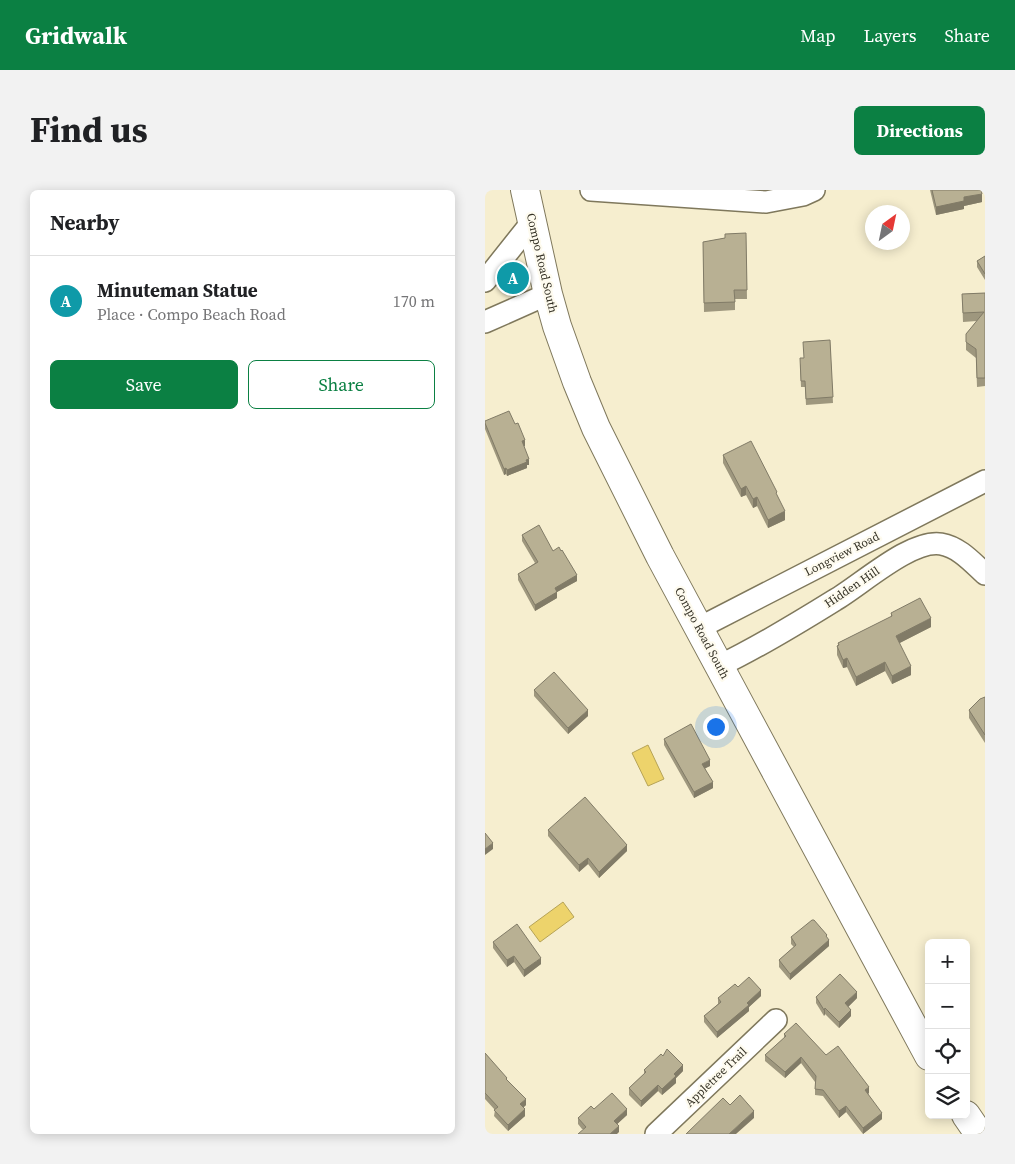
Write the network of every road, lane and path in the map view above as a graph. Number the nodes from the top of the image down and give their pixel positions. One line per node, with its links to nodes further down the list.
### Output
1 (525, 190): 4 (street, Compo Road South)
2 (591, 190): 3 (street)
3 (813, 190)
4 (531, 222): 5 (street); 6 (street, Compo Road South)
5 (485, 281)
6 (548, 294): 7 (street); 10 (street, Compo Road South)
7 (485, 322)
8 (985, 481): 10 (street, Longview Road)
9 (985, 574): 11 (street, Hidden Hill)
10 (699, 628): 11 (street, Compo Road South)
11 (719, 666): 13 (street, Compo Road South)
12 (776, 1020): 15 (street, Appletree Trail)
13 (925, 1049)
14 (969, 1119): 16 (street)
15 (657, 1134)
16 (979, 1134)

